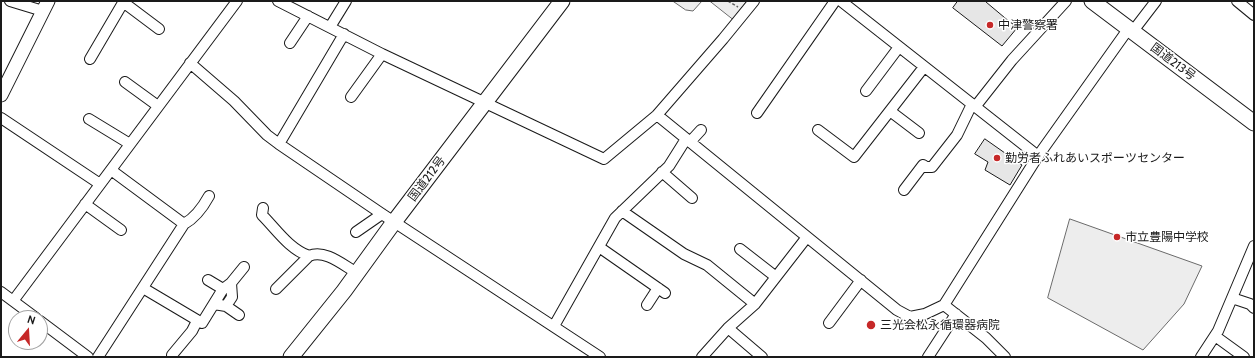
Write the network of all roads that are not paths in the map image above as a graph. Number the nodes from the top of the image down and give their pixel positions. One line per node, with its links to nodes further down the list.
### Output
1 (10, 1): 14 (street)
2 (124, 1): 18 (street); 24 (street)
3 (237, 1): 25 (street)
4 (278, 1): 16 (street)
5 (346, 1): 17 (street)
6 (562, 1): 31 (highway, 国道212号)
7 (754, 1): 36 (street)
8 (835, 1): 35 (street)
9 (841, 1): 22 (street)
10 (1066, 1): 33 (street)
11 (1092, 1): 19 (highway, 国道213号)
12 (1156, 1): 19 (street)
13 (1236, 1): 15 (street)
14 (46, 6): 29 (main road)
15 (1254, 15)
16 (308, 16): 17 (street); 21 (street)
17 (330, 27): 20 (street)
18 (159, 29)
19 (1131, 30): 39 (highway, 国道213号); 46 (street)
20 (344, 34): 23 (street); 45 (street)
21 (290, 44)
22 (899, 48): 26 (street); 28 (street)
23 (382, 54): 30 (street); 31 (street)
24 (90, 59)
25 (190, 63): 32 (street); 45 (street)
26 (924, 67): 33 (street); 34 (street)
27 (126, 82): 32 (street)
28 (866, 91)
29 (1, 95)
30 (351, 97)
31 (484, 103): 36 (street); 57 (highway, 国道212号)
32 (158, 106): 44 (street)
33 (974, 106): 46 (street); 50 (street)
34 (890, 111): 41 (street); 42 (street)
35 (757, 113)
36 (657, 115): 43 (street)
37 (1, 118): 49 (street)
38 (89, 119): 44 (street)
39 (1254, 123)
40 (701, 130): 43 (street)
41 (818, 130)
42 (919, 133)
43 (688, 140): 48 (street); 61 (street)
44 (130, 144): 47 (street)
45 (279, 144): 56 (street)
46 (1038, 156): 80 (street)
47 (110, 170): 49 (street); 58 (street)
48 (662, 172): 52 (street); 55 (street)
49 (100, 184): 53 (street)
50 (904, 190)
51 (209, 196): 58 (street)
52 (692, 198)
53 (85, 204): 59 (street); 76 (street)
54 (263, 208): 65 (street)
55 (622, 211): 62 (street); 78 (street)
56 (382, 214): 57 (street); 60 (street)
57 (394, 222): 67 (highway, 国道212号); 88 (street)
58 (184, 224): 72 (street)
59 (121, 230)
60 (356, 232)
61 (807, 237): 68 (street); 70 (street)
62 (599, 247): 79 (street); 88 (street)
63 (740, 249): 68 (street)
64 (1253, 253): 75 (street)
65 (308, 256): 67 (street); 73 (street)
66 (244, 267): 71 (street)
67 (357, 273): 95 (highway, 国道212号)
68 (776, 277): 78 (street)
69 (208, 280): 71 (street)
70 (861, 280): 80 (street); 87 (street)
71 (227, 286): 77 (street); 81 (street)
72 (143, 288): 86 (street); 94 (street)
73 (276, 289)
74 (1, 292): 76 (street)
75 (1232, 298): 82 (street); 91 (street)
76 (13, 301): 83 (street)
77 (214, 304): 81 (street); 86 (street)
78 (755, 304): 90 (street)
79 (647, 305)
80 (944, 305): 84 (street)
81 (226, 306): 85 (street)
82 (1254, 308)
83 (25, 310)
84 (956, 314): 99 (street); 100 (street)
85 (239, 316)
86 (198, 321): 92 (street)
87 (829, 324)
88 (554, 326): 96 (street)
89 (48, 327): 93 (street)
90 (728, 328): 97 (street); 98 (street)
91 (1215, 336): 101 (street); 102 (street)
92 (172, 355)
93 (88, 357)
94 (98, 357)
95 (291, 357)
96 (600, 357)
97 (702, 357)
98 (762, 357)
99 (928, 357)
100 (1005, 357)
101 (1201, 357)
102 (1244, 357)

